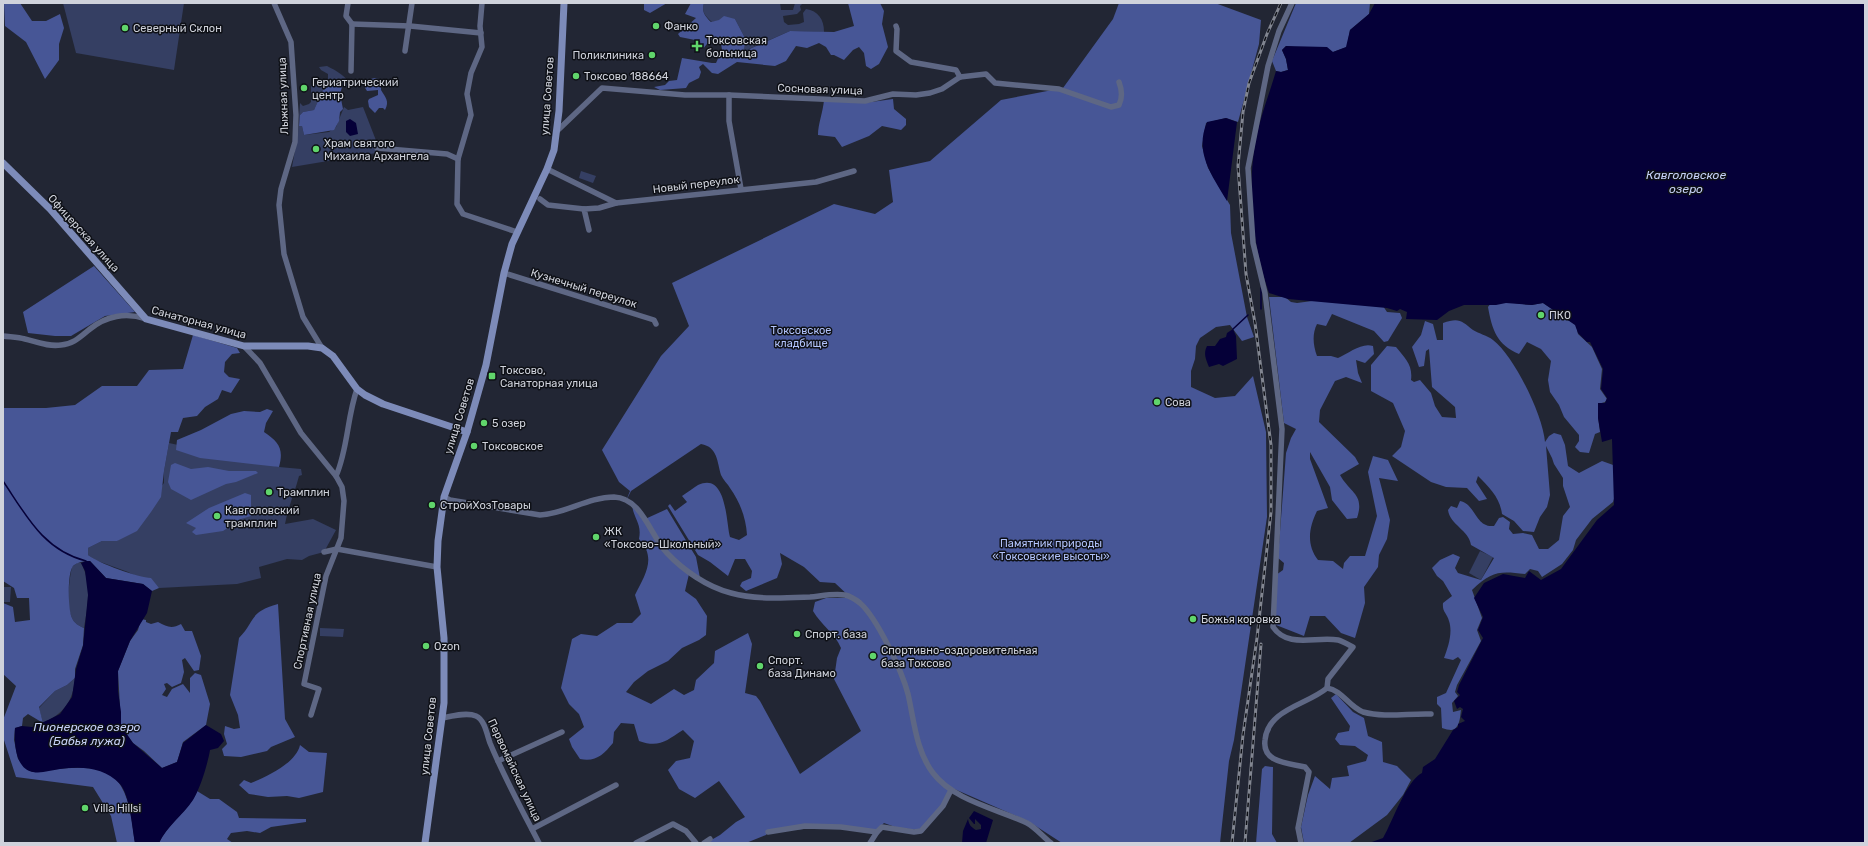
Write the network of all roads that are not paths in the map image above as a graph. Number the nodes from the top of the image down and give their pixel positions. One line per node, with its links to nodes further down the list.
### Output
1 (274, 3): 33 (street, Лыжная улица)
2 (348, 3): 7 (street)
3 (412, 3): 8 (street)
4 (482, 3): 10 (street)
5 (564, 3): 16 (main road, улица Советов)
6 (1292, 3): 41 (street)
7 (352, 24): 8 (street); 12 (street)
8 (410, 26): 10 (street); 11 (street)
9 (896, 26): 13 (street)
10 (481, 33): 18 (street)
11 (405, 52)
12 (351, 71)
13 (960, 77): 14 (street, Сосновая улица); 15 (street, Сосновая улица)
14 (1119, 82)
15 (729, 95): 16 (street, Сосновая улица); 22 (street)
16 (557, 131): 20 (main road, улица Советов)
17 (376, 148): 18 (street)
18 (458, 159): 27 (street)
19 (3, 163): 29 (main road, Офицерская улица)
20 (547, 169): 24 (street); 27 (main road, улица Советов)
21 (854, 171): 22 (street, Новый переулок)
22 (740, 189): 24 (street, Новый переулок)
23 (540, 199): 25 (street, Новый переулок)
24 (616, 203): 25 (street, Новый переулок)
25 (584, 209): 26 (street)
26 (589, 230)
27 (517, 232): 28 (main road, улица Советов)
28 (504, 273): 30 (street, Кузнечный переулок); 35 (main road, улица Советов)
29 (146, 319): 31 (street, Санаторная улица); 32 (main road, Санаторная улица)
30 (656, 324)
31 (3, 336)
32 (244, 346): 33 (main road, Санаторная улица); 36 (street, Спортивная улица)
33 (322, 348): 34 (main road)
34 (357, 389): 35 (main road); 36 (street)
35 (467, 432): 37 (main road, улица Советов)
36 (336, 476): 38 (street, Спортивная улица)
37 (444, 497): 40 (main road, улица Советов); 48 (street)
38 (337, 549): 39 (street); 40 (street); 43 (street, Спортивная улица)
39 (324, 552)
40 (437, 567): 44 (main road, улица Советов)
41 (1327, 688): 42 (street); 60 (street)
42 (1431, 714)
43 (312, 715)
44 (442, 718): 46 (street, Первомайская улица); 53 (main road, улица Советов)
45 (562, 732): 46 (street)
46 (498, 761): 49 (street, Первомайская улица)
47 (616, 785): 49 (street)
48 (951, 790): 51 (street); 59 (street)
49 (532, 829): 54 (street, Первомайская улица)
50 (768, 832): 51 (street)
51 (877, 832): 58 (street)
52 (710, 839): 57 (street)
53 (424, 843)
54 (539, 843)
55 (636, 843): 56 (street)
56 (696, 843)
57 (704, 843)
58 (870, 843)
59 (1051, 843)
60 (1300, 843)

